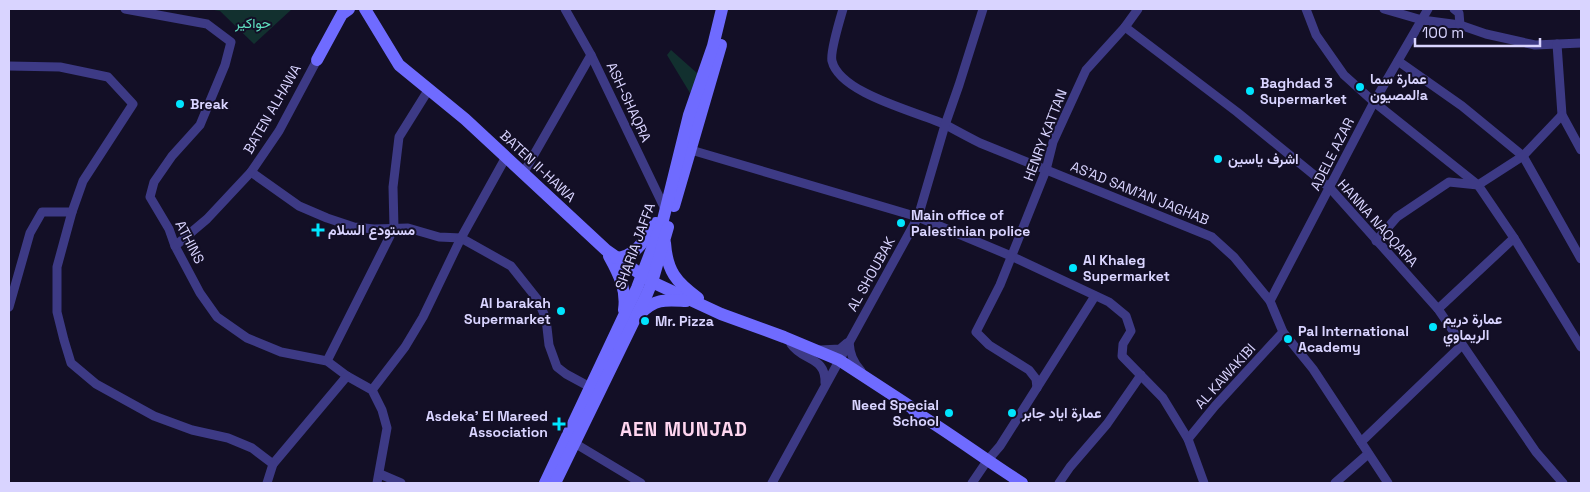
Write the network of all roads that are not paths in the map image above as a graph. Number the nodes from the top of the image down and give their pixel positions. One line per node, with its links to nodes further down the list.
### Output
1 (125, 9): 46 (street, ATHINS)
2 (339, 9): 22 (main road)
3 (349, 9): 22 (main road)
4 (366, 9): 25 (main road, BATEN II-HAWA)
5 (565, 9): 21 (street, ASH-SHAQRA)
6 (722, 9): 38 (main road, SHARIA JAFFA)
7 (730, 9): 29 (main road, SHARIA JAFFA)
8 (842, 9): 28 (street, AS'AD SAM'AN JAGHAB)
9 (983, 9): 28 (street, AL SHOUBAK)
10 (1138, 9): 18 (street, HENRY KATTAN)
11 (1384, 9): 15 (street)
12 (1428, 9): 16 (street, ADELE AZAR)
13 (1458, 10): 17 (street)
14 (1309, 11): 26 (street)
15 (1413, 13): 16 (street)
16 (1422, 20): 17 (street); 23 (street, ADELE AZAR)
17 (1460, 25): 20 (street)
18 (1125, 27): 33 (street, HENRY KATTAN); 37 (street, HANNA NAQQARA)
19 (1581, 42): 20 (street)
20 (1557, 44): 27 (street)
21 (591, 55): 35 (street); 38 (street, ASH-SHAQRA)
22 (316, 60): 34 (street, BATEN ALHAWA)
23 (1398, 61): 26 (street, ADELE AZAR); 31 (street)
24 (9, 66): 39 (street)
25 (429, 89): 32 (main road, BATEN II-HAWA); 41 (street)
26 (1374, 102): 36 (street); 37 (street, ADELE AZAR)
27 (1562, 115): 30 (street); 31 (street)
28 (945, 125): 33 (street, AS'AD SAM'AN JAGHAB); 40 (street, AL SHOUBAK)
29 (691, 150): 40 (street); 42 (main road, SHARIA JAFFA)
30 (1581, 150)
31 (1523, 156): 36 (street); 50 (street)
32 (506, 157): 35 (main road, BATEN II-HAWA); 43 (street)
33 (1046, 170): 48 (street, HENRY KATTAN); 54 (street, AS'AD SAM'AN JAGHAB)
34 (251, 172): 41 (street); 46 (street, BATEN ALHAWA)
35 (524, 172): 47 (main road, BATEN II-HAWA)
36 (1478, 186): 44 (street); 45 (street)
37 (1330, 188): 45 (street, HANNA NAQQARA); 54 (street, ADELE AZAR)
38 (665, 208): 49 (main road); 51 (main road, SHARIA JAFFA)
39 (72, 212): 55 (street); 81 (street)
40 (918, 218): 48 (street); 61 (street, AL SHOUBAK)
41 (394, 228): 43 (street); 66 (street)
42 (665, 236): 51 (main road, SHARIA JAFFA); 57 (main road)
43 (461, 238): 72 (street); 74 (street)
44 (1514, 238): 56 (street); 64 (street)
45 (1376, 241): 56 (street, HANNA NAQQARA)
46 (175, 246): 66 (street, ATHINS)
47 (606, 250): 49 (main road, BATEN II-HAWA); 58 (main road)
48 (1011, 256): 52 (street); 73 (street, HENRY KATTAN)
49 (616, 258): 51 (main road, BATEN II-HAWA)
50 (1581, 259)
51 (646, 279): 53 (main road, BATEN II-HAWA); 58 (main road, SHARIA JAFFA)
52 (1095, 296): 70 (street); 73 (street)
53 (693, 301): 57 (main road, BATEN II-HAWA); 58 (main road)
54 (1270, 301): 59 (street, AS'AD SAM'AN JAGHAB)
55 (9, 307)
56 (1438, 309): 63 (street, HANNA NAQQARA)
57 (721, 314): 60 (main road)
58 (629, 318): 72 (main road, SHARIA JAFFA); 78 (main road, SHARIA JAFFA)
59 (1283, 332): 76 (street, AL KAWAKIBI); 77 (street, AS'AD SAM'AN JAGHAB)
60 (775, 335): 62 (main road); 65 (main road)
61 (849, 341): 65 (street); 67 (street, AL SHOUBAK); 68 (street)
62 (790, 344): 67 (main road); 71 (street)
63 (1462, 345): 77 (street); 96 (street, HANNA NAQQARA)
64 (1581, 347)
65 (813, 349): 67 (main road)
66 (327, 360): 69 (street, ATHINS)
67 (837, 363): 68 (main road); 71 (street, AL SHOUBAK); 75 (main road)
68 (864, 375): 75 (main road)
69 (347, 376): 74 (street, ATHINS); 81 (street)
70 (1141, 376): 76 (street); 92 (street)
71 (825, 386): 89 (street, AL SHOUBAK)
72 (590, 387): 86 (main road, SHARIA JAFFA)
73 (1037, 388): 80 (street)
74 (372, 390): 82 (street)
75 (920, 415): 80 (main road)
76 (1188, 439): 93 (street)
77 (1361, 442): 79 (street, AS'AD SAM'AN JAGHAB)
78 (576, 444): 87 (main road, SHARIA JAFFA); 88 (street)
79 (1368, 454): 94 (street); 95 (street, AS'AD SAM'AN JAGHAB)
80 (987, 461): 90 (street); 91 (main road)
81 (273, 464): 83 (street)
82 (380, 474): 84 (street); 85 (street)
83 (267, 483)
84 (378, 483)
85 (401, 483)
86 (545, 483)
87 (556, 483)
88 (641, 483)
89 (772, 483)
90 (972, 483)
91 (1022, 483)
92 (1059, 483)
93 (1204, 483)
94 (1335, 483)
95 (1388, 483)
96 (1562, 483)

